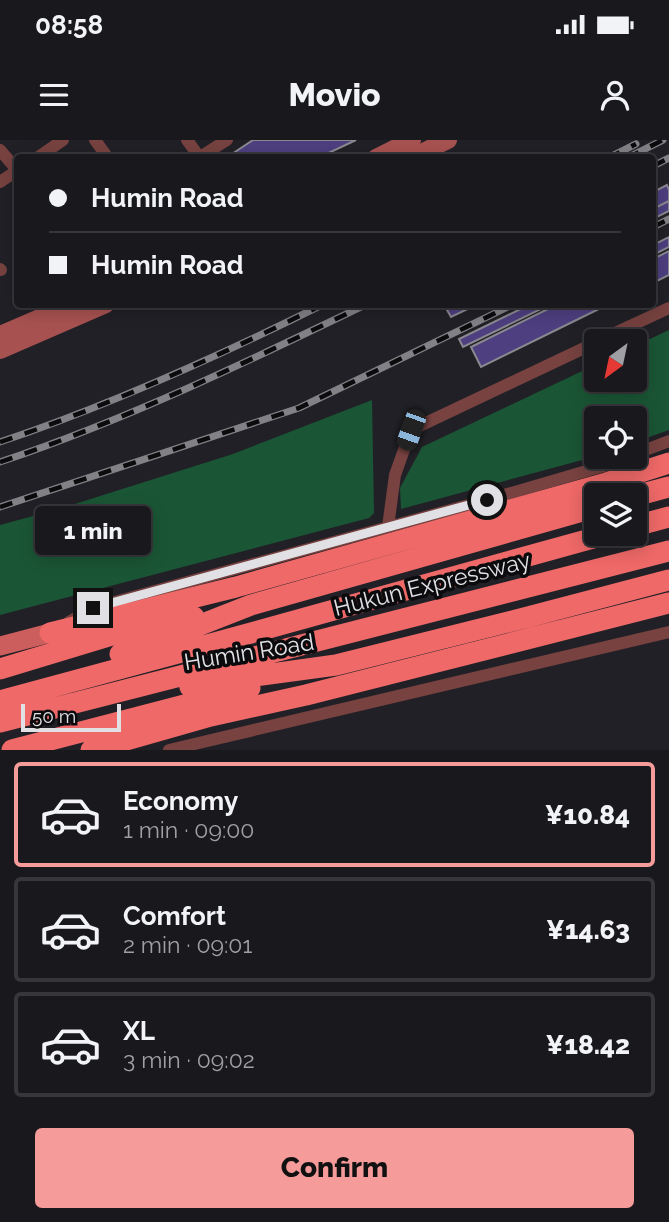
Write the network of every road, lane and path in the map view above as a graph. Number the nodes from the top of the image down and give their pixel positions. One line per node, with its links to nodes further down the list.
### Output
1 (63, 140): 7 (street)
2 (187, 140): 8 (street)
3 (228, 140): 9 (street)
4 (412, 140): 10 (street)
5 (448, 140): 11 (street)
6 (0, 150): 12 (street)
7 (43, 154)
8 (198, 154)
9 (205, 154)
10 (384, 154)
11 (419, 154)
12 (14, 167)
13 (669, 307): 16 (street)
14 (63, 308): 17 (street)
15 (97, 308): 19 (street)
16 (624, 329)
17 (0, 335)
18 (584, 348): 29 (street)
19 (0, 350)
20 (669, 440): 21 (street)
21 (647, 449)
22 (669, 463): 33 (highway)
23 (592, 469): 29 (street)
24 (669, 487): 25 (highway)
25 (647, 493)
26 (584, 511): 38 (highway, Humin Road)
27 (669, 517): 28 (highway)
28 (647, 523)
29 (388, 527): 37 (street)
30 (584, 541): 35 (highway, Hukun Expressway)
31 (669, 551): 42 (highway, Hukun Expressway)
32 (669, 580): 40 (highway, Humin Road)
33 (236, 587): 37 (highway); 38 (highway)
34 (669, 603): 45 (highway)
35 (322, 612): 38 (highway); 46 (highway, Hukun Expressway)
36 (669, 632): 51 (street)
37 (50, 633): 39 (main road)
38 (136, 639): 41 (highway); 43 (highway)
39 (0, 646)
40 (336, 665): 42 (highway, Humin Road); 44 (highway)
41 (0, 670)
42 (207, 675): 47 (highway); 48 (highway, Humin Road)
43 (0, 686)
44 (224, 695): 45 (highway); 49 (highway)
45 (306, 695): 50 (highway)
46 (0, 701)
47 (0, 722)
48 (0, 737)
49 (12, 750)
50 (92, 750)
51 (169, 750)

